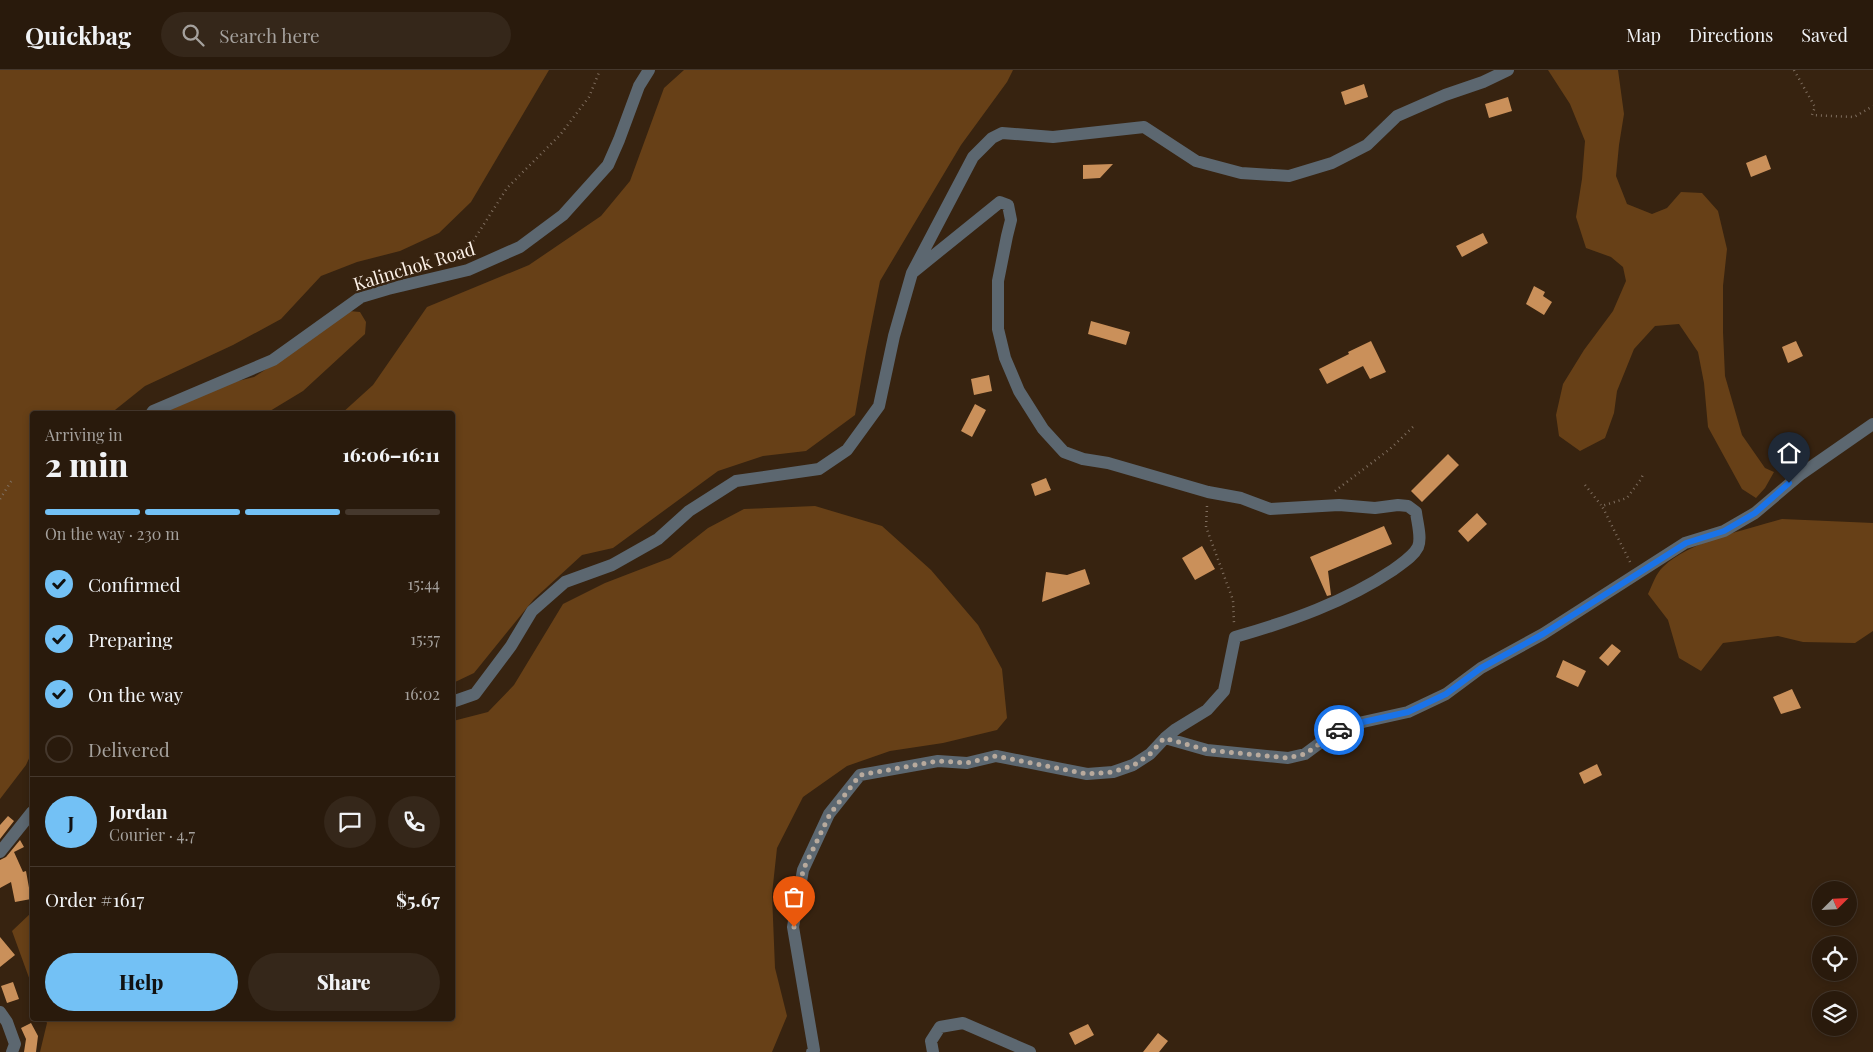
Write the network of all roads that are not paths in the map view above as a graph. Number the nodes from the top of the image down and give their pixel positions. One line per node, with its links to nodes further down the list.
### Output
1 (649, 70): 4 (street, Kalinchok Road)
2 (1508, 70): 3 (street)
3 (912, 273): 6 (street); 7 (street)
4 (153, 411)
5 (1873, 424): 7 (street)
6 (455, 701)
7 (1164, 738): 12 (street)
8 (30, 814): 9 (street)
9 (0, 852)
10 (0, 1012): 11 (street)
11 (12, 1052)
12 (812, 1052)
13 (932, 1052): 14 (street)
14 (1030, 1052)

